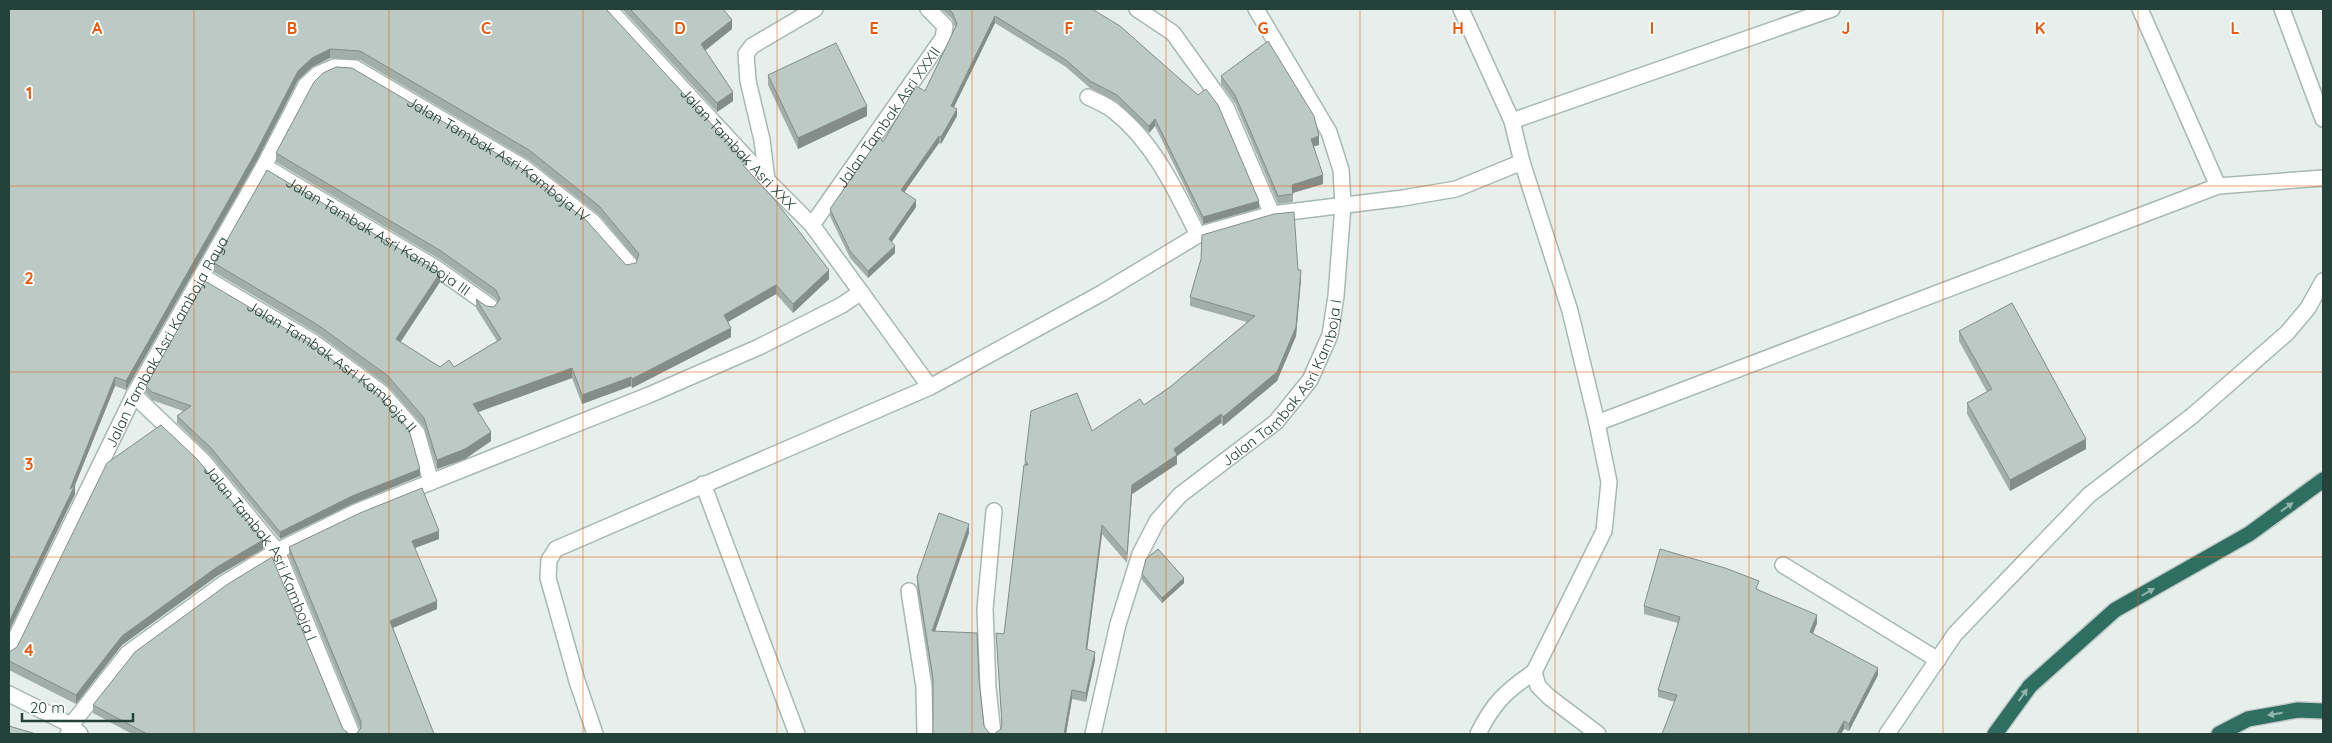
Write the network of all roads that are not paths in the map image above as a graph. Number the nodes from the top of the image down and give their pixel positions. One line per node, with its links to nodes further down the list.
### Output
1 (609, 9): 17 (street, Jalan Tambak Asri XXX)
2 (815, 9): 17 (street)
3 (928, 9): 21 (street, Jalan Tambak Asri XXXII)
4 (1137, 9): 20 (street)
5 (1256, 9): 19 (street, Jalan Tambak Asri Kamboja I)
6 (1461, 9): 13 (street)
7 (1832, 9): 13 (street)
8 (2140, 9): 18 (street)
9 (2282, 9): 12 (street)
10 (355, 68): 15 (street, Jalan Tambak Asri Kamboja Raya); 23 (street, Jalan Tambak Asri Kamboja IV)
11 (1088, 97): 22 (street)
12 (2323, 119)
13 (1512, 121): 14 (street)
14 (1522, 162): 19 (street); 30 (street)
15 (264, 166): 24 (street, Jalan Tambak Asri Kamboja Raya); 27 (street, Jalan Tambak Asri Kamboja III)
16 (2323, 178): 18 (street)
17 (767, 180): 21 (street, Jalan Tambak Asri XXX)
18 (2218, 186): 30 (street)
19 (1343, 205): 20 (street); 49 (street, Jalan Tambak Asri Kamboja I)
20 (1272, 214): 22 (street)
21 (812, 225): 26 (street, Jalan Tambak Asri XXX)
22 (1198, 235): 28 (street)
23 (630, 265)
24 (202, 276): 29 (street, Jalan Tambak Asri Kamboja Raya); 32 (street, Jalan Tambak Asri Kamboja II)
25 (2323, 281): 39 (street)
26 (861, 292): 28 (street, Jalan Tambak Asri XXX); 32 (street)
27 (491, 307)
28 (930, 387): 33 (street)
29 (134, 395): 35 (street, Jalan Tambak Asri Kamboja I); 38 (street, Jalan Tambak Asri Kamboja Raya)
30 (1597, 423): 40 (street)
31 (2323, 480): 53 (highway, one-way to 31)
32 (430, 482): 35 (street)
33 (703, 484): 45 (street); 46 (street)
34 (994, 511): 48 (street)
35 (277, 551): 43 (street); 44 (street, Jalan Tambak Asri Kamboja I)
36 (1783, 565): 39 (street)
37 (909, 591): 47 (street)
38 (9, 652)
39 (1938, 660): 52 (street)
40 (1534, 672): 50 (street); 51 (street)
41 (9, 694): 43 (street)
42 (2323, 712): 54 (highway, one-way to 54)
43 (73, 731)
44 (352, 734)
45 (596, 734)
46 (797, 734)
47 (925, 734)
48 (993, 734)
49 (1093, 734)
50 (1478, 734)
51 (1598, 734)
52 (1887, 734)
53 (1995, 734)
54 (2219, 734)

